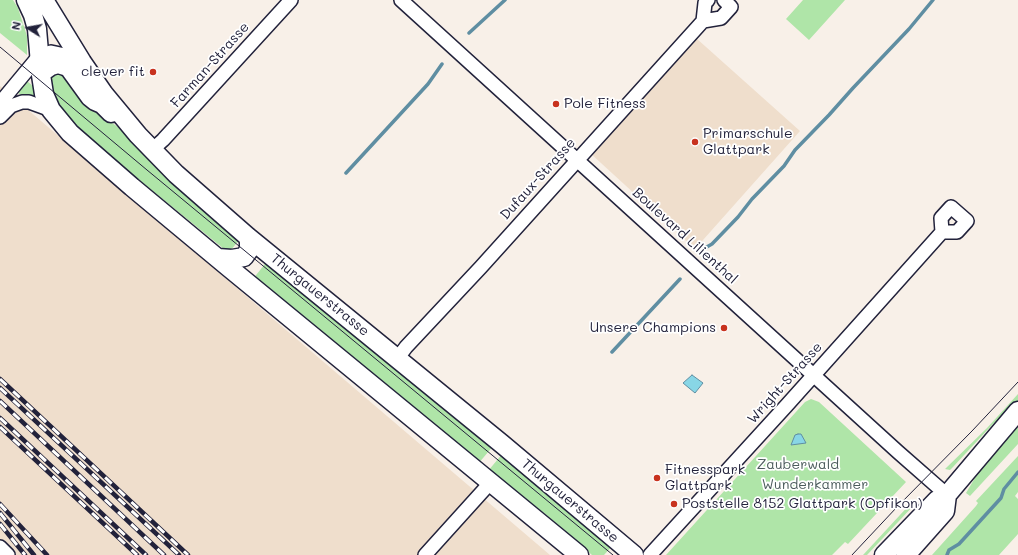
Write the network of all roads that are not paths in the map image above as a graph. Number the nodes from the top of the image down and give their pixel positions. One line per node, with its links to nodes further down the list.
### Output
1 (26, 0): 8 (main road)
2 (44, 0): 14 (main road, Thurgauerstrasse)
3 (291, 0): 15 (street, Farman-Strasse)
4 (401, 0): 16 (street, Boulevard Lilienthal)
5 (708, 0): 7 (street)
6 (724, 0): 7 (street)
7 (704, 21): 16 (street, Dufaux-Strasse)
8 (39, 56): 9 (main road); 10 (street); 11 (street)
9 (41, 75): 11 (main road); 12 (main road)
10 (0, 103)
11 (102, 104): 14 (main road)
12 (51, 110): 13 (street); 19 (main road)
13 (0, 117)
14 (128, 124): 15 (main road, Thurgauerstrasse)
15 (152, 150): 18 (main road, Thurgauerstrasse)
16 (578, 160): 20 (street, Dufaux-Strasse); 21 (street, Boulevard Lilienthal)
17 (942, 232): 21 (street, Wright-Strasse)
18 (248, 238): 19 (main road); 20 (main road, Thurgauerstrasse)
19 (218, 258): 23 (main road)
20 (397, 359): 26 (main road, Thurgauerstrasse)
21 (814, 375): 24 (street, Boulevard Lilienthal); 31 (street, Wright-Strasse)
22 (1018, 411): 24 (main road)
23 (491, 482): 28 (street); 29 (main road)
24 (947, 495): 32 (main road); 33 (main road)
25 (0, 546): 27 (street)
26 (620, 549): 30 (main road, Thurgauerstrasse)
27 (8, 555)
28 (425, 555)
29 (579, 555)
30 (634, 555)
31 (650, 555)
32 (884, 555)
33 (906, 555)

